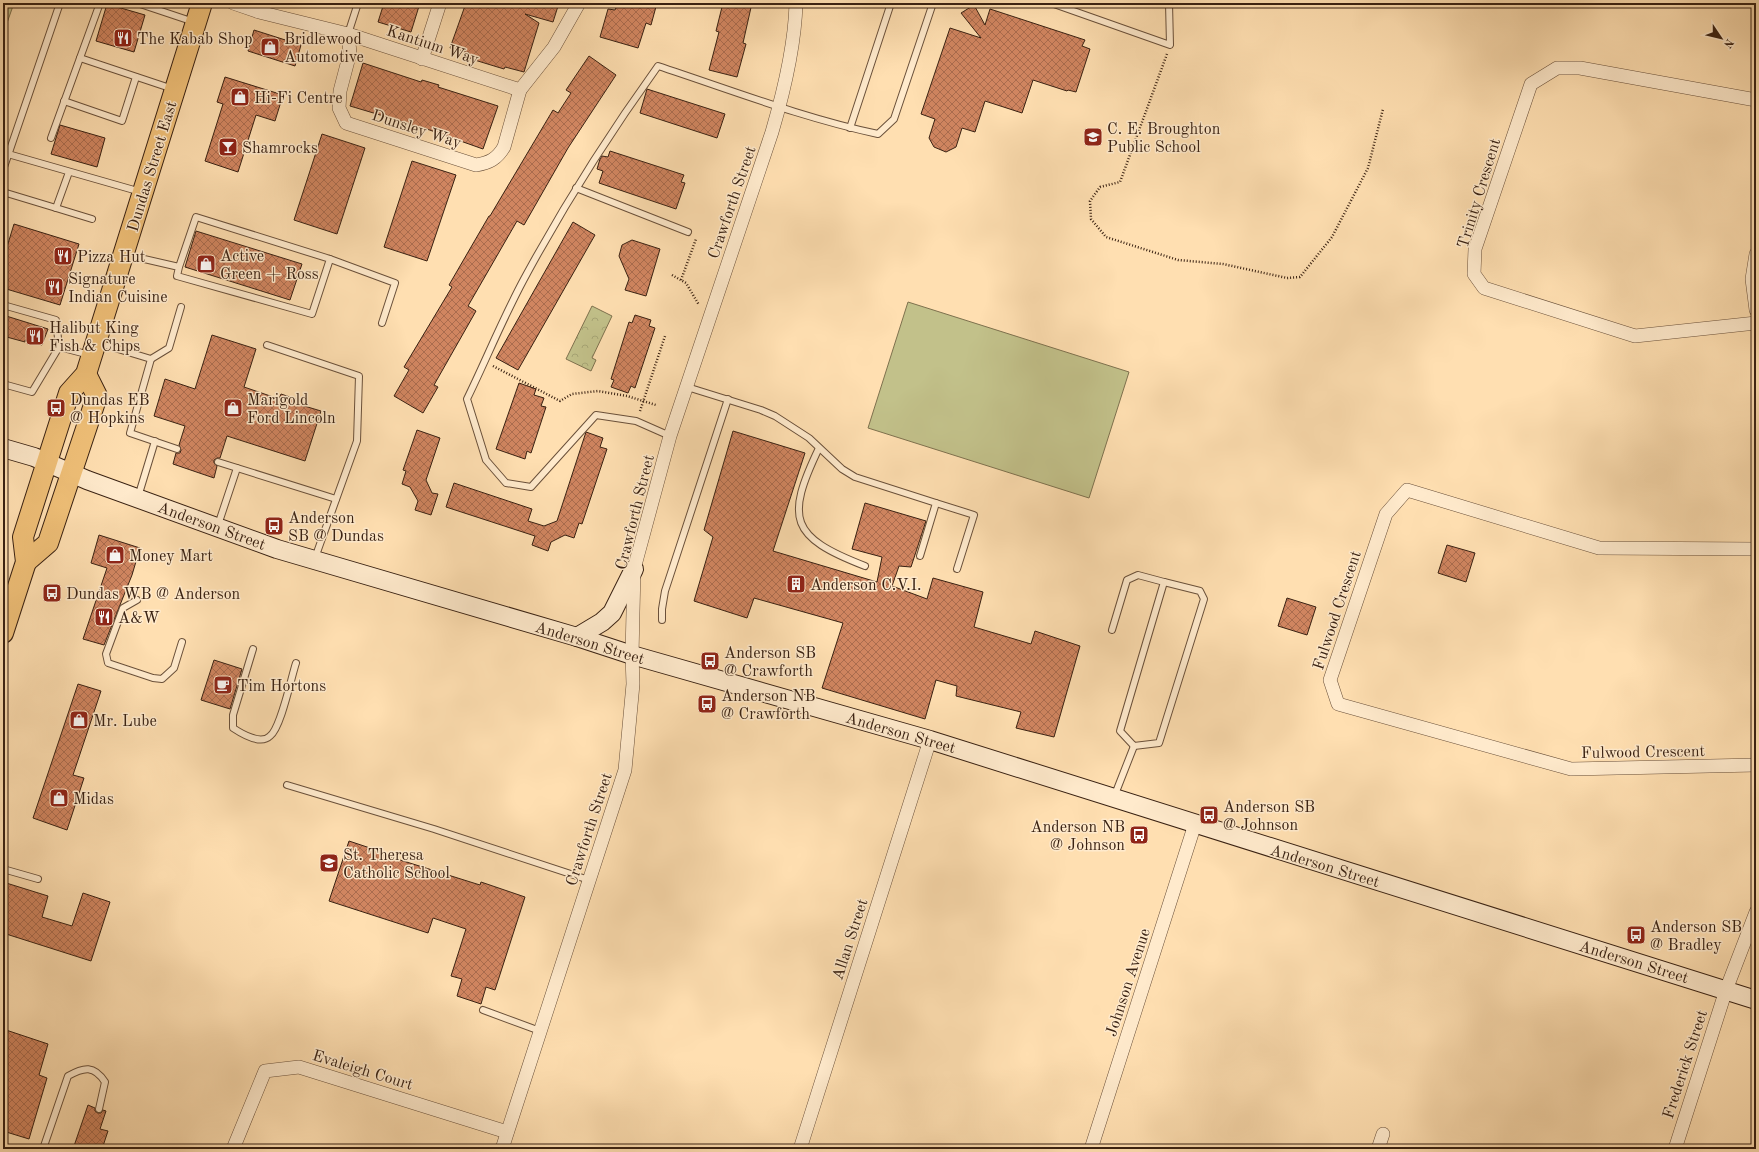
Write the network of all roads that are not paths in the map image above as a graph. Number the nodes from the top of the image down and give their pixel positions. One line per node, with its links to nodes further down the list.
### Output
1 (60, 3): 26 (lane)
2 (100, 3): 16 (lane)
3 (137, 3): 14 (lane)
4 (202, 3): 14 (main road, Dundas Street East)
5 (233, 3): 15 (street, Kantium Way)
6 (358, 3): 15 (lane)
7 (440, 3): 17 (street)
8 (579, 3): 20 (street)
9 (796, 3): 23 (street, Crawforth Street)
10 (891, 3): 24 (lane)
11 (933, 3): 24 (lane)
12 (1051, 3): 13 (lane)
13 (1169, 3)
14 (196, 23): 19 (main road, Dundas Street East)
15 (348, 34): 17 (street, Kantium Way); 20 (street, Dunsley Way)
16 (80, 58): 18 (lane); 22 (lane)
17 (422, 59): 20 (street, Kantium Way)
18 (136, 77): 19 (lane); 22 (lane)
19 (174, 90): 31 (main road, Dundas Street East)
20 (520, 90)
21 (1756, 100): 43 (street, Trinity Crescent)
22 (64, 101): 25 (lane)
23 (780, 107): 24 (lane); 29 (lane); 50 (street, Crawforth Street)
24 (850, 128)
25 (51, 138)
26 (8, 154): 27 (lane); 28 (lane)
27 (3, 170)
28 (69, 172): 31 (lane); 32 (lane)
29 (576, 188): 34 (lane); 52 (lane)
30 (3, 192): 32 (lane)
31 (142, 193): 35 (main road, Dundas Street East)
32 (56, 208): 33 (lane)
33 (92, 219)
34 (688, 232)
35 (123, 254): 38 (lane); 46 (main road, Dundas Street East)
36 (1756, 254): 41 (street)
37 (330, 259): 38 (lane); 38 (lane); 42 (lane)
38 (180, 267)
39 (3, 305): 45 (lane)
40 (181, 306): 47 (lane)
41 (1756, 310)
42 (382, 323)
43 (1756, 323)
44 (267, 345): 62 (lane)
45 (60, 347): 46 (lane); 49 (lane)
46 (94, 349): 47 (lane); 48 (main road, Dundas Street East)
47 (151, 359): 53 (lane)
48 (86, 374): 58 (main road, Dundas Street East); 60 (main road)
49 (3, 384)
50 (687, 387): 51 (lane); 52 (street, Crawforth Street)
51 (728, 399): 55 (lane); 74 (lane)
52 (670, 436): 71 (street, Crawforth Street)
53 (155, 441): 56 (lane); 61 (lane)
54 (3, 448): 58 (main road, Anderson Street)
55 (819, 448): 63 (lane); 69 (lane)
56 (177, 449)
57 (218, 462): 59 (lane)
58 (47, 463): 60 (main road, Anderson Street); 68 (main road, Dundas Street East)
59 (237, 468): 62 (lane); 64 (lane)
60 (72, 473): 61 (main road, Anderson Street); 68 (main road)
61 (138, 498): 64 (main road, Anderson Street)
62 (336, 499): 67 (lane)
63 (936, 503): 66 (lane); 70 (lane)
64 (218, 527): 67 (main road, Anderson Street)
65 (1756, 549): 84 (street, Fulwood Crescent)
66 (920, 556)
67 (314, 560): 77 (main road, Anderson Street)
68 (26, 562): 76 (main road, Dundas Street East)
69 (865, 566)
70 (957, 569)
71 (634, 570): 77 (main road); 80 (street, Crawforth Street)
72 (1164, 582): 75 (lane); 83 (lane); 83 (lane)
73 (137, 600): 78 (lane)
74 (662, 620)
75 (1112, 630)
76 (3, 633)
77 (577, 637): 80 (main road, Anderson Street)
78 (182, 642)
79 (253, 649): 81 (lane)
80 (632, 655): 82 (main road, Anderson Street); 90 (street, Crawforth Street)
81 (296, 663)
82 (930, 740): 86 (main road, Anderson Street); 102 (street, Allan Street)
83 (1134, 746): 86 (lane)
84 (1756, 765)
85 (287, 786): 90 (lane)
86 (1113, 798): 87 (main road, Anderson Street)
87 (1195, 824): 92 (main road, Anderson Street); 103 (street, Johnson Avenue)
88 (3, 869): 89 (lane)
89 (38, 879)
90 (589, 880): 95 (street, Crawforth Street)
91 (1756, 912): 92 (street, Frederick Street)
92 (1726, 990): 93 (main road, Anderson Street); 105 (street, Frederick Street)
93 (1756, 1000)
94 (483, 1010): 95 (lane)
95 (540, 1031): 97 (street, Crawforth Street)
96 (99, 1109): 99 (lane)
97 (507, 1132): 100 (street, Evaleigh Court); 101 (street, Crawforth Street)
98 (1383, 1134): 104 (street)
99 (43, 1149)
100 (233, 1149)
101 (502, 1149)
102 (800, 1149)
103 (1091, 1149)
104 (1378, 1149)
105 (1675, 1149)

